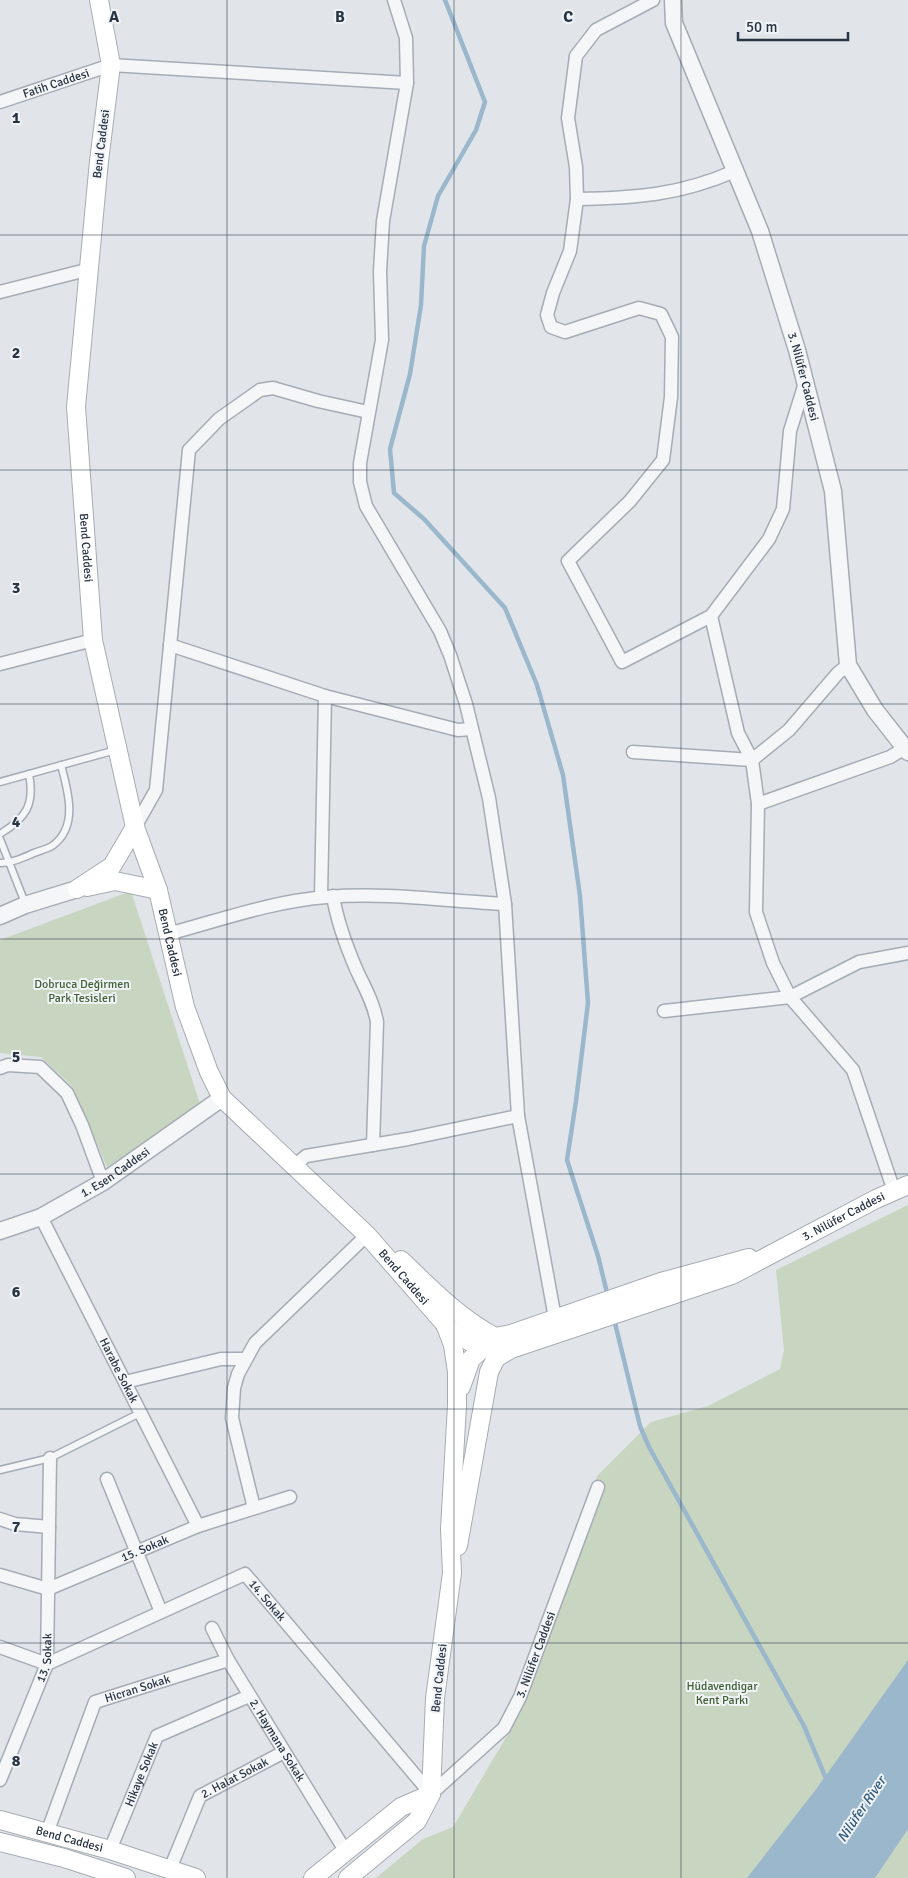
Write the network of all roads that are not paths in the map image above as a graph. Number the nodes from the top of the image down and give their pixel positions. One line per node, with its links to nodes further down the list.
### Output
1 (99, 0): 5 (main road, Bend Caddesi)
2 (394, 0): 6 (street)
3 (653, 0): 9 (street)
4 (673, 0): 8 (street, 3. Nilüfer Caddesi)
5 (111, 66): 6 (street); 7 (street, Fatih Caddesi); 10 (main road, Bend Caddesi)
6 (407, 83): 13 (street)
7 (0, 102)
8 (735, 171): 9 (street); 12 (street, 3. Nilüfer Caddesi)
9 (577, 199): 14 (street)
10 (90, 269): 11 (street); 15 (main road, Bend Caddesi)
11 (0, 292)
12 (805, 383): 14 (street); 18 (street, 3. Nilüfer Caddesi)
13 (368, 412): 16 (street); 20 (street)
14 (711, 616): 24 (street)
15 (93, 640): 17 (street); 21 (main road, Bend Caddesi)
16 (170, 645): 19 (street); 29 (street)
17 (0, 664)
18 (848, 665): 22 (street, 3. Nilüfer Caddesi); 24 (street)
19 (325, 696): 20 (street); 36 (street)
20 (471, 729): 37 (street)
21 (117, 750): 25 (lane); 29 (main road, Bend Caddesi)
22 (907, 750): 28 (street)
23 (633, 752): 24 (street)
24 (752, 760): 28 (street)
25 (61, 765): 26 (lane); 33 (lane)
26 (29, 774): 27 (lane); 30 (lane)
27 (0, 782)
28 (758, 804): 42 (street)
29 (135, 828): 34 (main road); 35 (main road, Bend Caddesi)
30 (0, 834)
31 (0, 839): 33 (lane)
32 (0, 863): 33 (lane)
33 (9, 863): 38 (lane)
34 (77, 889): 35 (main road); 38 (street)
35 (158, 890): 40 (main road, Bend Caddesi)
36 (327, 897): 37 (street); 40 (street); 47 (street)
37 (505, 904): 46 (street)
38 (25, 905): 39 (street)
39 (0, 916)
40 (168, 934): 45 (main road, Bend Caddesi)
41 (908, 953): 42 (street)
42 (790, 997): 43 (street); 50 (street)
43 (664, 1011)
44 (0, 1068): 49 (street)
45 (222, 1098): 48 (main road, Bend Caddesi); 49 (street, 1. Esen Caddesi)
46 (518, 1116): 47 (street); 55 (street)
47 (373, 1145): 48 (street)
48 (294, 1166): 53 (main road, Bend Caddesi)
49 (103, 1182): 51 (street, 1. Esen Caddesi)
50 (901, 1188): 54 (main road, 3. Nilüfer Caddesi)
51 (41, 1217): 52 (street, 1. Esen Caddesi); 61 (street, Harabe Sokak)
52 (0, 1231)
53 (367, 1235): 56 (main road, Bend Caddesi); 57 (main road); 59 (street)
54 (584, 1316): 55 (main road); 58 (main road)
55 (555, 1318): 57 (main road)
56 (445, 1324): 57 (main road); 62 (main road, Bend Caddesi)
57 (487, 1344): 58 (main road); 60 (main road); 62 (main road)
58 (511, 1349): 60 (main road)
59 (245, 1358): 61 (street); 69 (street)
60 (489, 1372): 74 (main road)
61 (125, 1382): 63 (street, Harabe Sokak)
62 (458, 1405): 74 (main road, Bend Caddesi)
63 (140, 1412): 64 (lane); 71 (street, Harabe Sokak)
64 (50, 1458): 65 (lane); 72 (street, 13. Sokak)
65 (0, 1470)
66 (107, 1479): 73 (street)
67 (598, 1487): 85 (street, 3. Nilüfer Caddesi)
68 (290, 1497): 69 (street, 15. Sokak)
69 (254, 1508): 71 (street, 15. Sokak)
70 (0, 1519): 72 (street)
71 (198, 1526): 73 (street, 15. Sokak)
72 (49, 1527): 76 (street, 13. Sokak)
73 (136, 1552): 76 (street, 15. Sokak); 77 (street)
74 (452, 1573): 85 (main road, Bend Caddesi)
75 (0, 1575): 76 (street)
76 (48, 1589): 81 (street, 13. Sokak)
77 (161, 1612): 81 (street, 14. Sokak); 85 (street, 14. Sokak)
78 (212, 1628): 80 (street, 2. Haymana Sokak)
79 (0, 1647): 81 (street)
80 (228, 1660): 82 (street, 2. Haymana Sokak); 87 (street, Hicran Sokak)
81 (47, 1664): 84 (street, 13. Sokak)
82 (250, 1696): 83 (street, 2. Haymana Sokak); 89 (street, Hikaye Sokak)
83 (284, 1752): 90 (street, 2. Haymana Sokak); 91 (street, 2. Halat Sokak)
84 (0, 1780)
85 (431, 1794): 90 (main road); 95 (main road, Bend Caddesi)
86 (0, 1820): 87 (main road, Bend Caddesi)
87 (48, 1833): 89 (main road, Bend Caddesi)
88 (0, 1842): 92 (main road, Bend Caddesi)
89 (110, 1850): 91 (main road, Bend Caddesi)
90 (346, 1852): 94 (main road)
91 (170, 1869): 93 (main road, Bend Caddesi)
92 (126, 1878)
93 (196, 1878)
94 (313, 1878)
95 (348, 1878)

